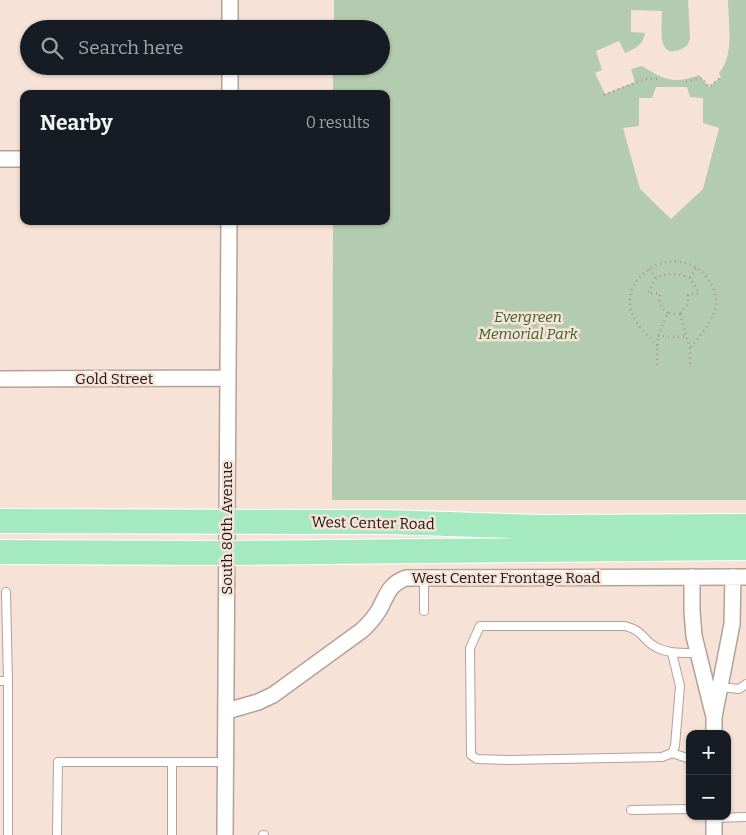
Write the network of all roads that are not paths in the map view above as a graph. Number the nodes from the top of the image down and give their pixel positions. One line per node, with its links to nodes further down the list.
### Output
1 (230, 0): 2 (street)
2 (230, 20)
3 (230, 75): 4 (street)
4 (230, 90)
5 (0, 159): 6 (street)
6 (20, 159)
7 (229, 225): 8 (street, South 80th Avenue)
8 (228, 378): 9 (street, Gold Street); 11 (street, South 80th Avenue)
9 (0, 379)
10 (0, 521): 11 (main road, West Center Road)
11 (226, 521): 12 (main road, West Center Road); 15 (street, South 80th Avenue)
12 (746, 526)
13 (746, 548): 15 (main road, West Center Road)
14 (0, 552): 15 (main road, West Center Road)
15 (226, 553): 26 (street, South 80th Avenue)
16 (692, 577): 17 (street, West Center Frontage Road); 18 (street, West Center Frontage Road); 22 (street)
17 (740, 577): 25 (street)
18 (424, 578): 20 (lane); 26 (street, West Center Frontage Road)
19 (6, 592): 23 (lane)
20 (424, 611)
21 (672, 653): 22 (lane); 30 (lane); 30 (lane)
22 (698, 653): 27 (street)
23 (4, 681): 28 (lane)
24 (746, 684): 25 (lane)
25 (720, 687): 27 (street)
26 (227, 711): 33 (street, South 80th Avenue)
27 (714, 717): 29 (street)
28 (4, 727): 39 (lane)
29 (714, 730)
30 (672, 753): 31 (lane)
31 (686, 758)
32 (172, 762): 33 (lane); 40 (lane); 41 (lane)
33 (226, 762): 42 (street, South 80th Avenue)
34 (686, 809): 35 (lane)
35 (631, 810)
36 (731, 817): 37 (lane)
37 (746, 817)
38 (714, 820): 43 (street)
39 (8, 835)
40 (57, 835)
41 (172, 835)
42 (225, 835)
43 (714, 835)

